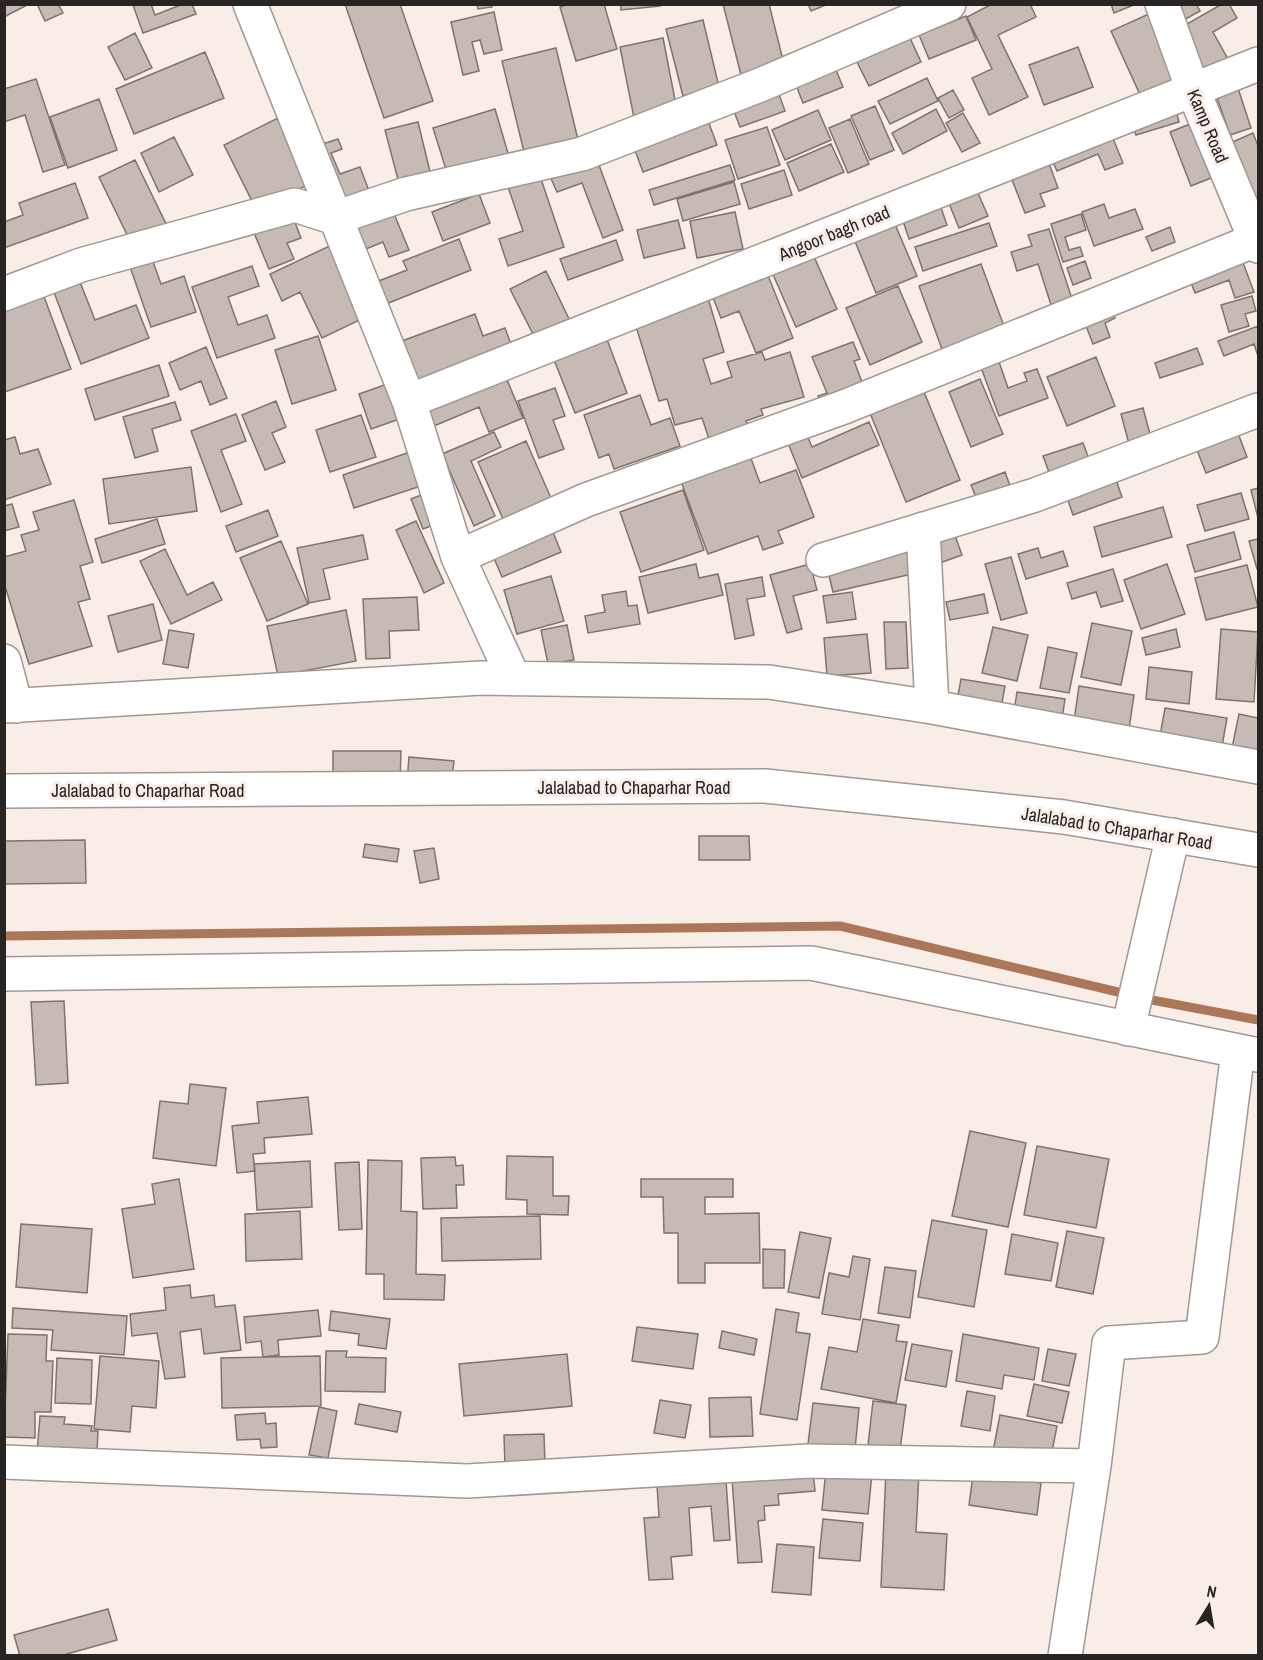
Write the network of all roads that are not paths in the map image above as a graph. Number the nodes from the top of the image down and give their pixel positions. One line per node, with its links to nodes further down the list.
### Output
1 (250, 4): 6 (street)
2 (949, 4): 6 (street)
3 (1162, 4): 5 (street, Kamp Road)
4 (1258, 64): 5 (street, Angoor bagh road)
5 (1193, 90): 7 (street, Kamp Road); 9 (street, Angoor bagh road)
6 (335, 218): 8 (street); 9 (street)
7 (1258, 242): 12 (street)
8 (4, 294)
9 (409, 401): 12 (street)
10 (1258, 410): 11 (street)
11 (922, 529): 13 (street); 17 (street)
12 (458, 557): 15 (street)
13 (823, 560)
14 (4, 661): 16 (street)
15 (514, 679): 16 (street); 17 (street)
16 (10, 706)
17 (932, 706): 18 (street)
18 (1258, 767)
19 (4, 791): 20 (street, Jalalabad to Chaparhar Road)
20 (1173, 835): 21 (street, Jalalabad to Chaparhar Road); 23 (street)
21 (1258, 850)
22 (4, 974): 23 (street)
23 (1128, 1029): 24 (street)
24 (1248, 1053): 26 (street)
25 (4, 1462): 26 (street)
26 (1094, 1466): 27 (street)
27 (1065, 1656)

